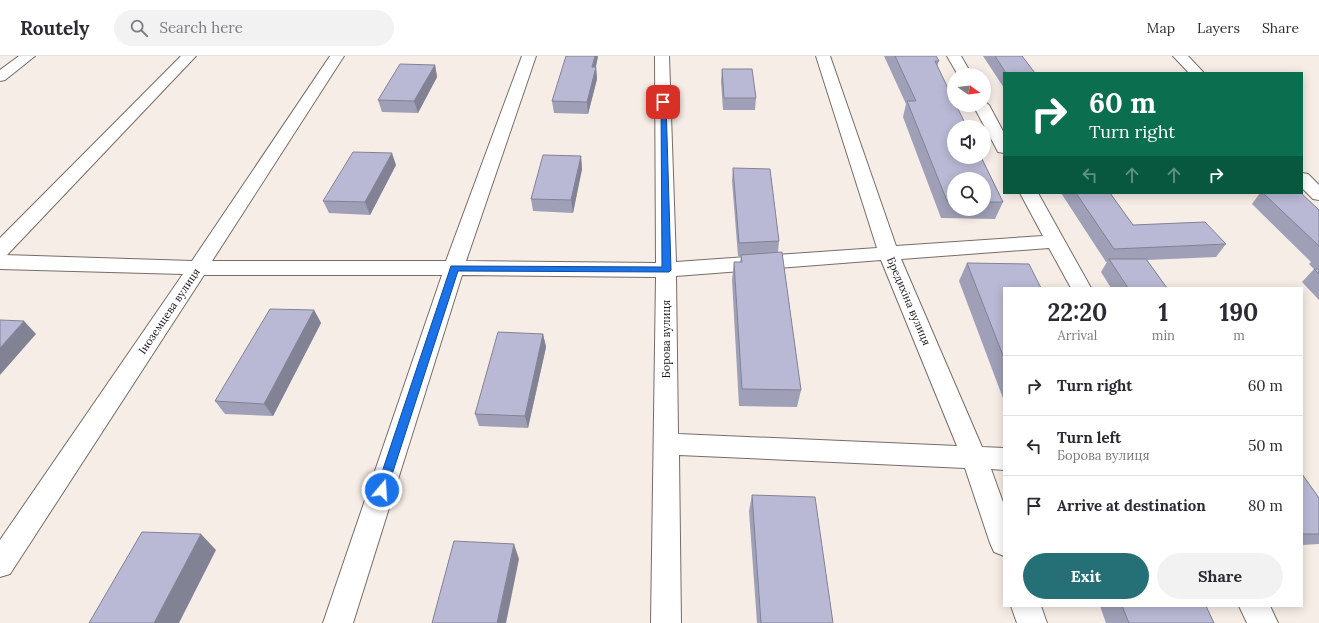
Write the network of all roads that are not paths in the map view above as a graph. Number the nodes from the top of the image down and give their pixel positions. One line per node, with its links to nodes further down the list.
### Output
1 (28, 56): 11 (street)
2 (189, 56): 18 (street)
3 (337, 56): 21 (street, Іноземцева вулиця)
4 (529, 56): 22 (street)
5 (662, 56): 23 (street, Борова вулиця)
6 (823, 56): 19 (street, Бредихіна вулиця)
7 (954, 56): 9 (street)
8 (1180, 56): 10 (street)
9 (961, 68)
10 (1196, 72)
11 (0, 77)
12 (985, 112): 13 (street)
13 (1003, 146)
14 (1303, 179): 16 (street)
15 (1030, 194): 17 (street)
16 (1319, 195)
17 (1055, 241): 19 (street); 24 (street)
18 (0, 250)
19 (889, 255): 23 (street); 26 (street, Бредихіна вулиця)
20 (0, 262): 21 (street)
21 (198, 268): 22 (street); 29 (street, Іноземцева вулиця)
22 (454, 268): 23 (street); 32 (street)
23 (666, 270): 25 (street, Борова вулиця)
24 (1080, 287)
25 (666, 444): 26 (street); 33 (street, Борова вулиця)
26 (974, 457): 27 (street); 28 (street, Бредихіна вулиця)
27 (1003, 459)
28 (1003, 540)
29 (0, 564)
30 (1026, 607): 34 (street)
31 (1255, 607): 35 (street)
32 (338, 623)
33 (666, 623)
34 (1032, 623)
35 (1263, 623)

